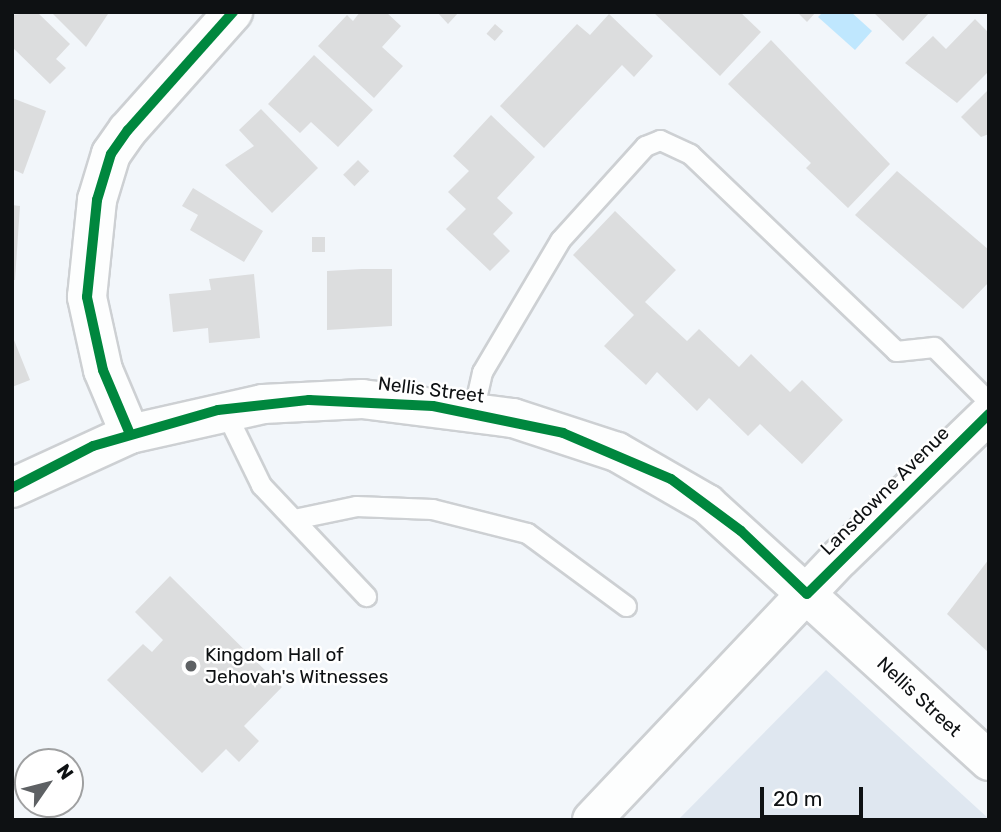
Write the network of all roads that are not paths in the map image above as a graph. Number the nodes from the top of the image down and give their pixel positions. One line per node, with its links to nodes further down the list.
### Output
1 (224, 15): 5 (street)
2 (224, 409): 3 (street, Nellis Street); 5 (street, Nellis Street); 7 (lane)
3 (473, 412): 4 (lane); 8 (street, Nellis Street)
4 (986, 420): 8 (street, Lansdowne Avenue)
5 (130, 434): 6 (street, Nellis Street)
6 (12, 488)
7 (294, 519): 9 (lane); 10 (lane)
8 (807, 594): 11 (street, Nellis Street); 12 (street, Lansdowne Avenue)
9 (366, 596)
10 (626, 606)
11 (989, 761)
12 (592, 820)

